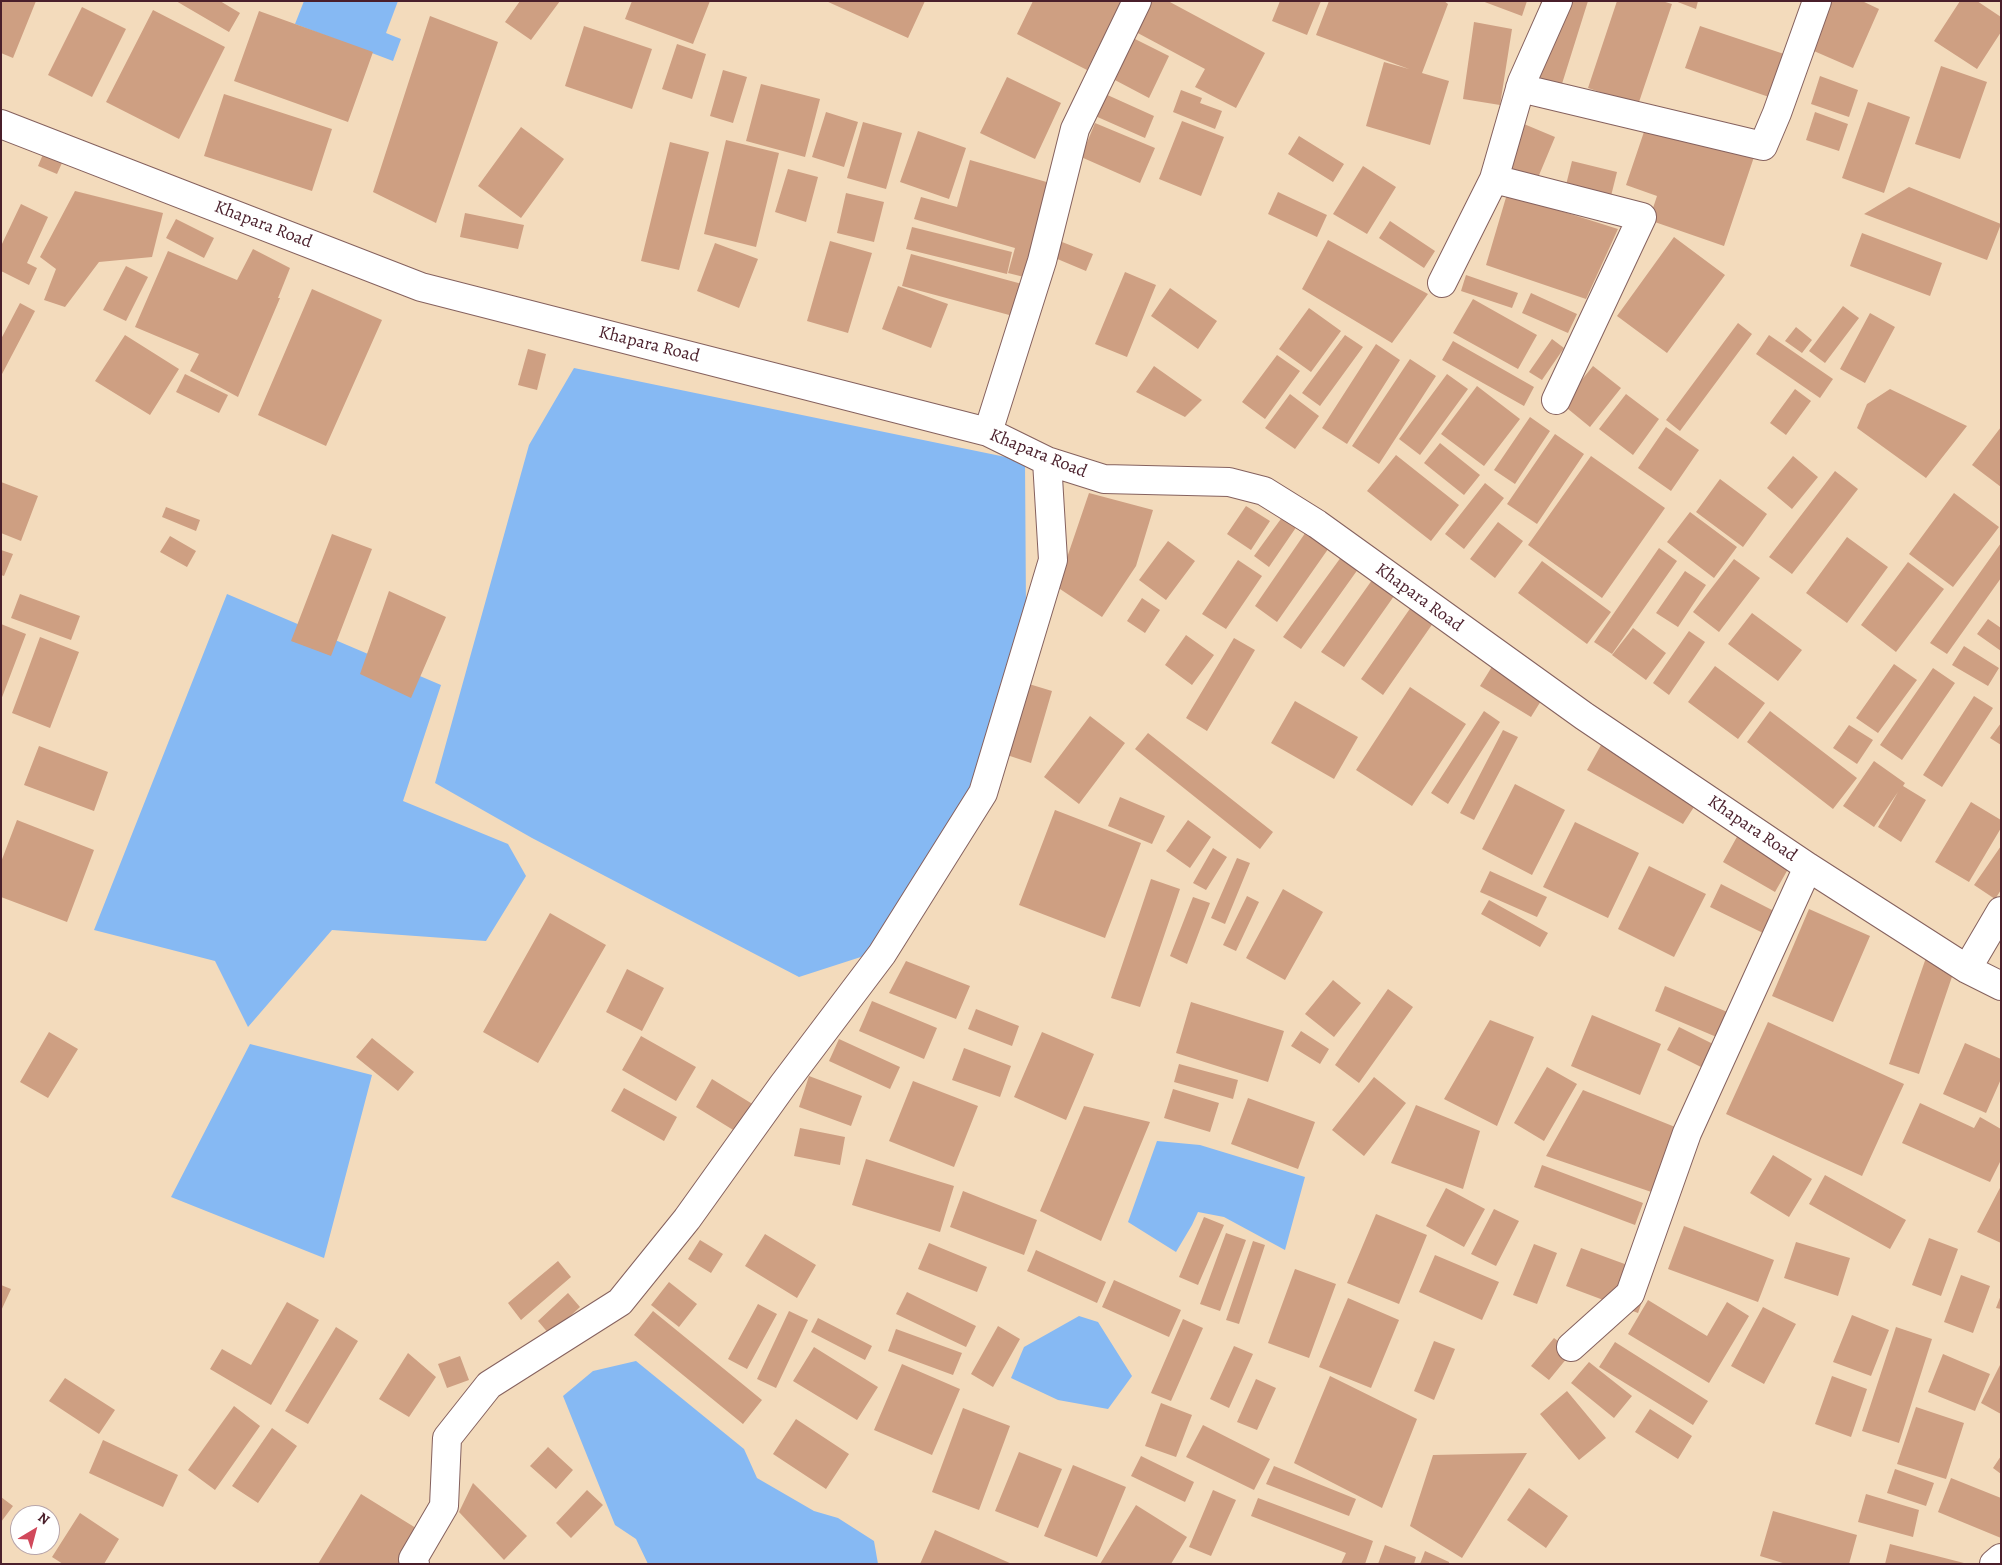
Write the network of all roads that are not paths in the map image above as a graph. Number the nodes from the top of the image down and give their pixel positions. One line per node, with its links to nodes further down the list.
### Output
1 (1137, 1): 9 (street)
2 (1558, 1): 4 (street)
3 (1816, 1): 4 (street)
4 (1520, 88): 6 (street)
5 (1, 124): 9 (street, Khapara Road)
6 (1494, 179): 7 (street); 8 (street)
7 (1442, 283)
8 (1556, 400)
9 (988, 432): 10 (street, Khapara Road)
10 (1047, 461): 11 (street, Khapara Road); 17 (street)
11 (1808, 867): 13 (street, Khapara Road); 15 (street)
12 (2001, 911): 13 (street)
13 (1967, 969): 14 (street, Khapara Road)
14 (2001, 986)
15 (1570, 1347)
16 (2001, 1558): 18 (street)
17 (415, 1564)
18 (1994, 1564)

